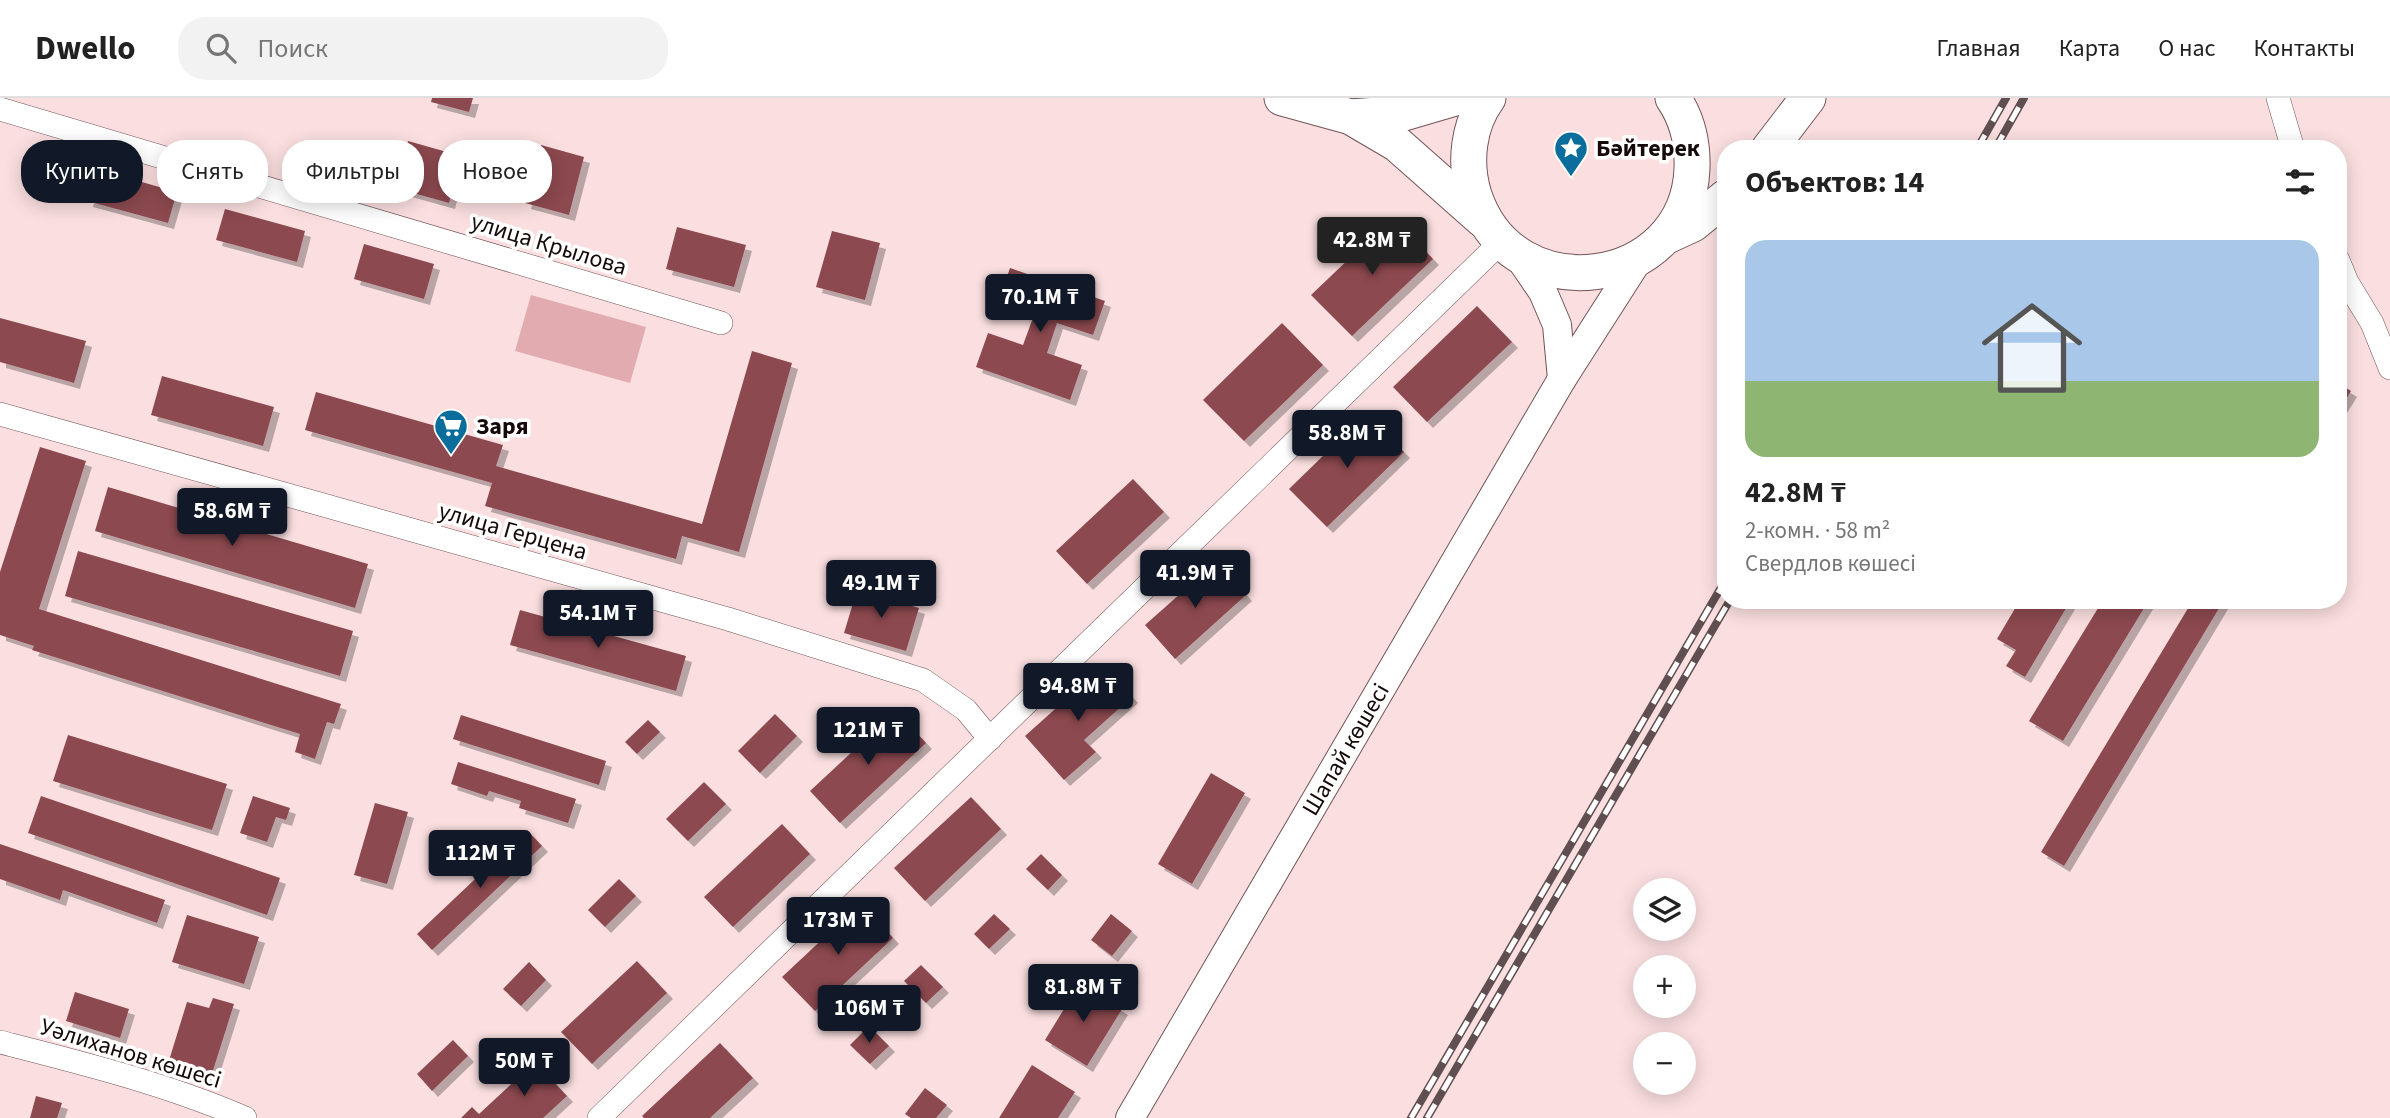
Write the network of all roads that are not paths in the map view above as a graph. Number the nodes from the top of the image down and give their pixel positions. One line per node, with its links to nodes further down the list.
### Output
1 (1282, 98): 8 (main road)
2 (1455, 98): 8 (main road)
3 (1488, 98): 12 (main road)
4 (1673, 98): 13 (main road)
5 (1808, 98): 9 (main road)
6 (2277, 98): 10 (street)
7 (0, 108): 15 (street, улица Крылова)
8 (1351, 117): 12 (main road)
9 (1776, 140)
10 (2290, 140)
11 (1717, 204): 13 (main road)
12 (1502, 240): 13 (main road); 17 (street); 19 (street)
13 (1652, 247): 17 (street, Шапай көшесі)
14 (2347, 282): 16 (street)
15 (721, 323)
16 (2390, 368)
17 (1562, 379): 23 (street, Шапай көшесі)
18 (0, 415): 19 (street, улица Герцена)
19 (990, 739): 22 (street)
20 (0, 1042): 21 (street, Уәлиханов көшесі)
21 (245, 1118)
22 (599, 1118)
23 (1130, 1118)

